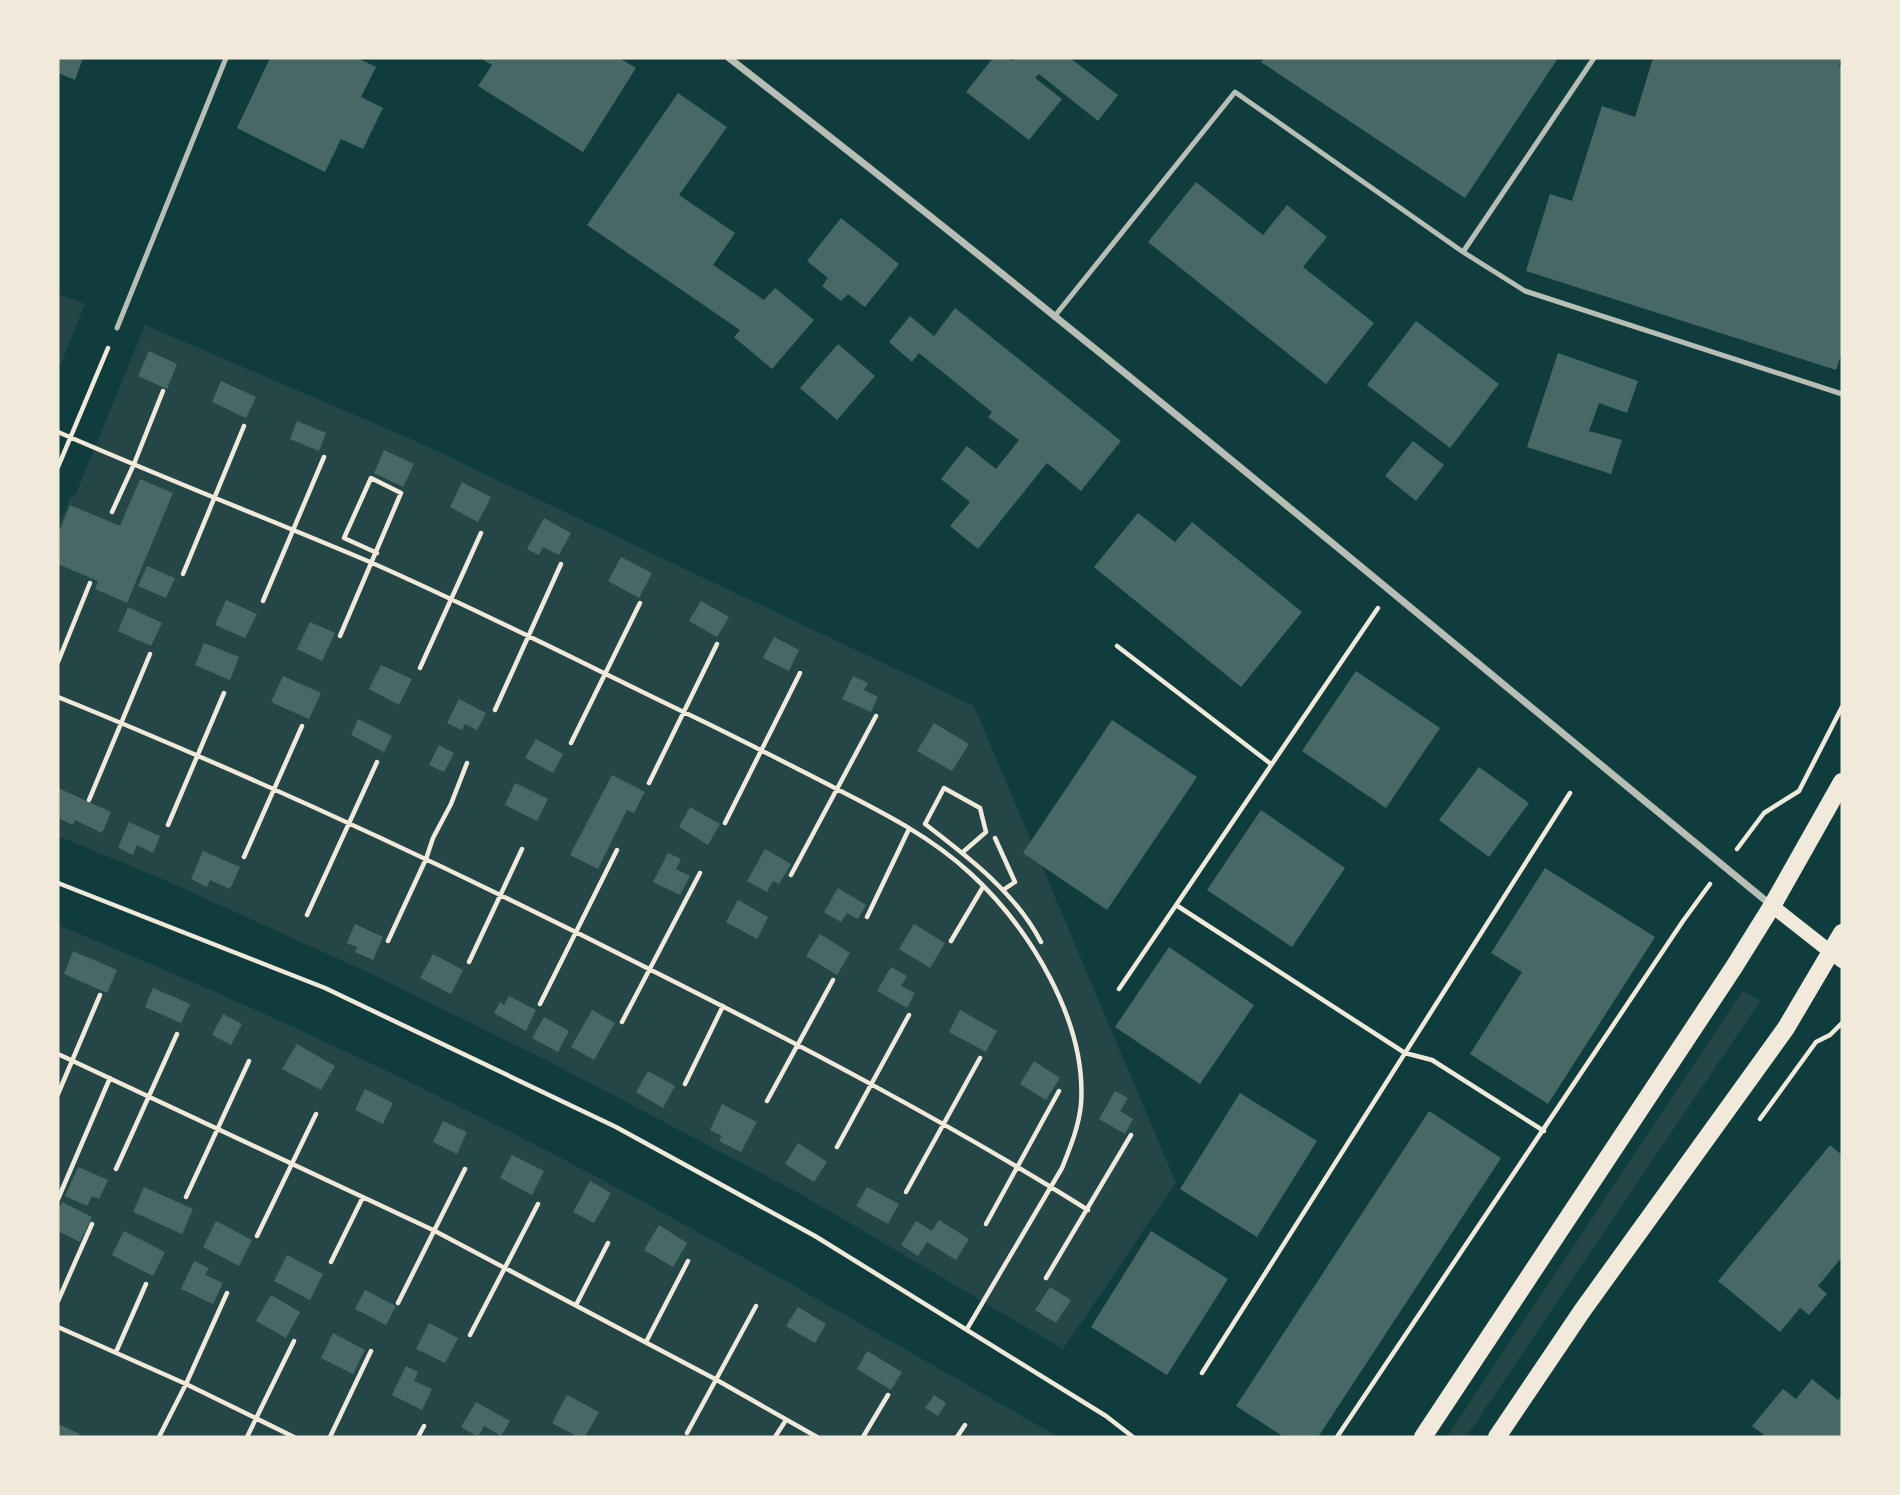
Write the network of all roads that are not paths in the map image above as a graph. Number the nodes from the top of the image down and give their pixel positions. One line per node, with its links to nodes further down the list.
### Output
1 (226, 58): 6 (lane)
2 (729, 58): 5 (street)
3 (1594, 58): 4 (lane)
4 (1463, 252): 5 (lane); 7 (lane)
5 (1054, 317): 9 (street)
6 (117, 328)
7 (1842, 394)
8 (1842, 782): 9 (main road)
9 (1772, 906): 11 (main road); 12 (main road)
10 (1842, 933): 11 (main road)
11 (1837, 956): 13 (main road)
12 (1423, 1437)
13 (1497, 1437)

